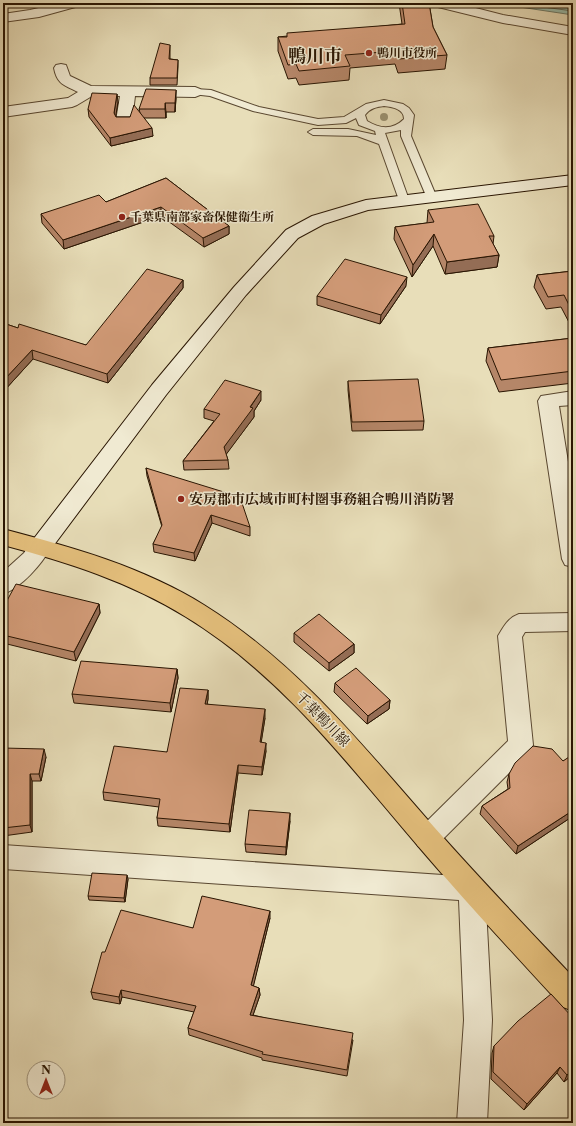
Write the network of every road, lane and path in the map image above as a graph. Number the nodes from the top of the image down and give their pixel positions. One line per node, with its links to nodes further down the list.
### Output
1 (74, 3): 3 (street)
2 (439, 3): 4 (street)
3 (3, 18)
4 (567, 31): 5 (street)
5 (573, 47)
6 (61, 68): 7 (street)
7 (88, 91): 8 (street); 11 (street)
8 (128, 92): 9 (street); 12 (street)
9 (196, 92): 10 (lane)
10 (362, 111): 13 (lane); 14 (lane)
11 (3, 112)
12 (124, 121)
13 (408, 121): 14 (lane); 18 (lane)
14 (379, 130): 16 (lane)
15 (314, 132): 16 (lane)
16 (383, 142): 19 (lane)
17 (573, 180): 18 (street)
18 (432, 198): 19 (street)
19 (404, 200): 22 (street)
20 (573, 398): 23 (street)
21 (3, 537): 22 (main road, 千葉鴨川線)
22 (40, 546): 24 (street); 26 (main road, 千葉鴨川線)
23 (573, 560)
24 (3, 585)
25 (573, 622): 26 (street)
26 (427, 838): 28 (main road, 千葉鴨川線)
27 (3, 857): 28 (street)
28 (472, 888): 29 (main road, 千葉鴨川線); 30 (street)
29 (573, 997)
30 (472, 1123)

